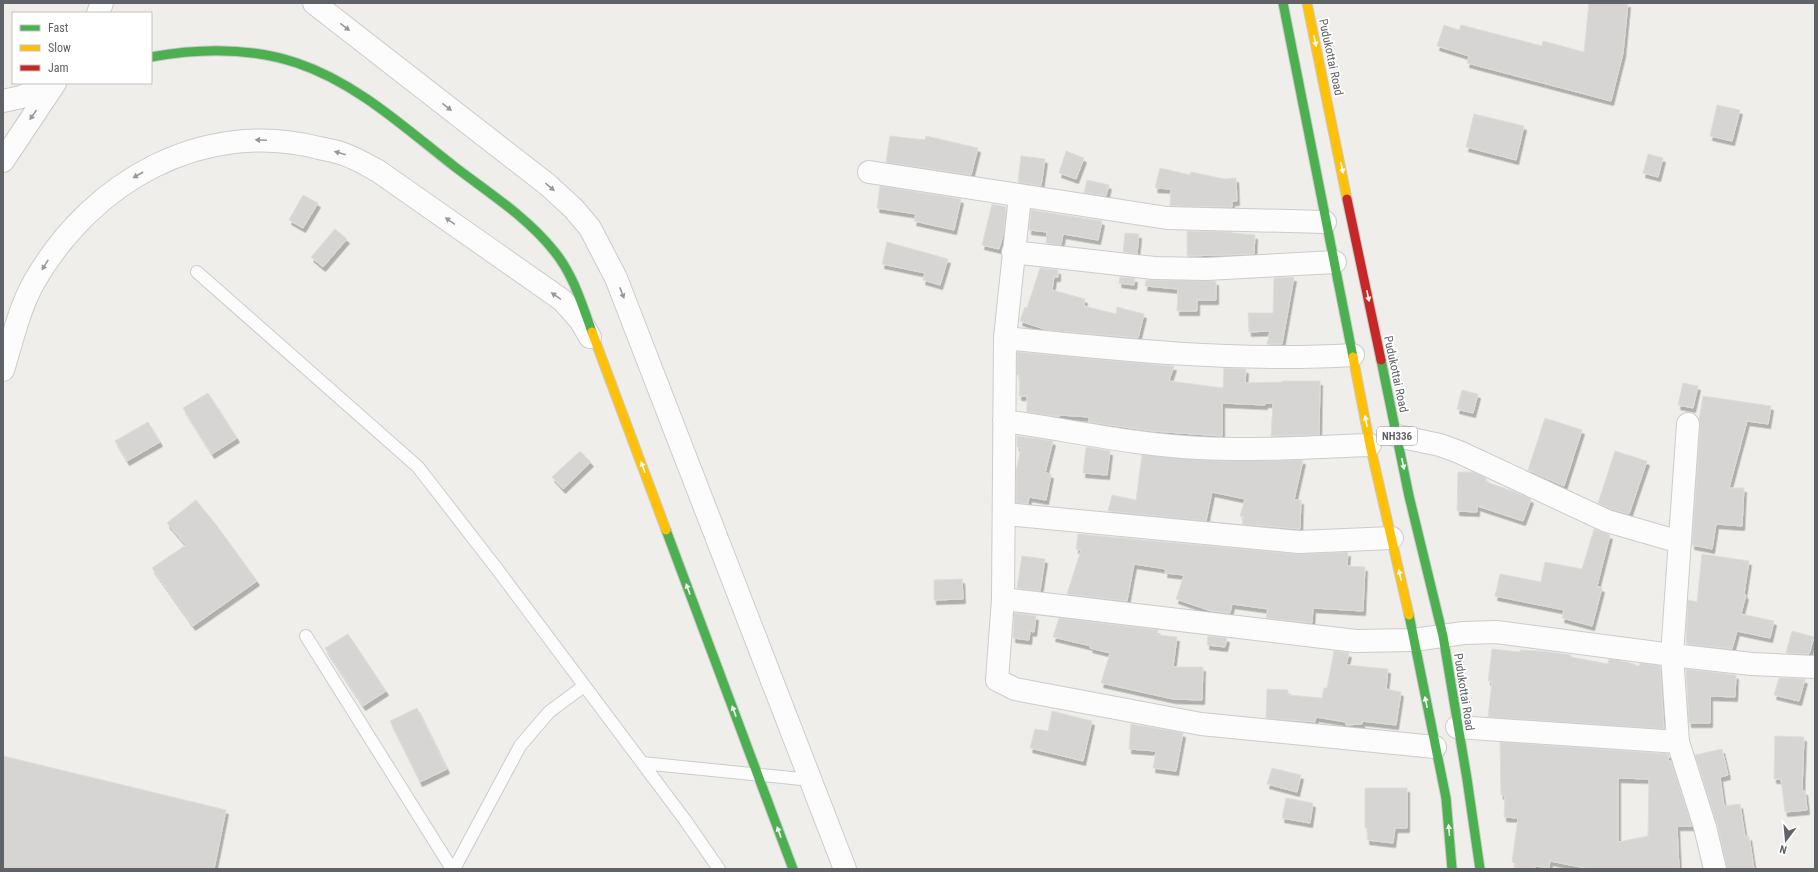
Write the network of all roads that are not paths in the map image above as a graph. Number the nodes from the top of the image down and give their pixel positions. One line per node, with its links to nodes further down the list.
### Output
1 (314, 3): 38 (street, one-way to 38)
2 (1283, 3): 11 (main road, NH336)
3 (1307, 3): 21 (main road, Pudukottai Road / NH336, one-way to 21)
4 (152, 57): 17 (main road)
5 (53, 84): 7 (street)
6 (54, 84): 8 (street, one-way to 8)
7 (3, 101)
8 (3, 161)
9 (869, 172): 10 (street)
10 (1020, 196): 11 (street); 12 (street)
11 (1325, 222): 13 (main road, NH336)
12 (1013, 252): 13 (street); 15 (street)
13 (1335, 262): 16 (main road, NH336)
14 (198, 272): 32 (lane)
15 (1005, 338): 16 (street); 19 (street)
16 (1353, 355): 22 (main road, NH336, one-way to 16)
17 (604, 361): 18 (street, one-way to 18); 37 (main road, one-way to 17)
18 (3, 370)
19 (1004, 421): 22 (street); 23 (street)
20 (1688, 424): 25 (street)
21 (1397, 436): 25 (street); 28 (main road, Pudukottai Road / NH336, one-way to 28)
22 (1370, 445): 24 (main road, NH336)
23 (1005, 514): 24 (street); 26 (street)
24 (1392, 538): 29 (main road, NH336, one-way to 24)
25 (1680, 542): 30 (street)
26 (1003, 598): 29 (street); 35 (street)
27 (306, 636): 39 (lane)
28 (1443, 636): 29 (street); 30 (street); 33 (main road, Pudukottai Road / NH336)
29 (1413, 640): 35 (main road, NH336, one-way to 29)
30 (1672, 655): 31 (street); 34 (street)
31 (1815, 668)
32 (584, 686): 36 (lane); 39 (lane)
33 (1457, 727): 34 (street); 44 (main road, Pudukottai Road / NH336)
34 (1678, 742): 45 (street)
35 (1435, 747): 43 (main road, NH336, one-way to 35)
36 (642, 763): 37 (lane); 40 (lane)
37 (757, 775): 38 (lane); 41 (main road, one-way to 37)
38 (811, 780): 42 (street)
39 (453, 869)
40 (719, 869)
41 (792, 869)
42 (845, 869)
43 (1452, 869)
44 (1480, 869)
45 (1715, 869)

